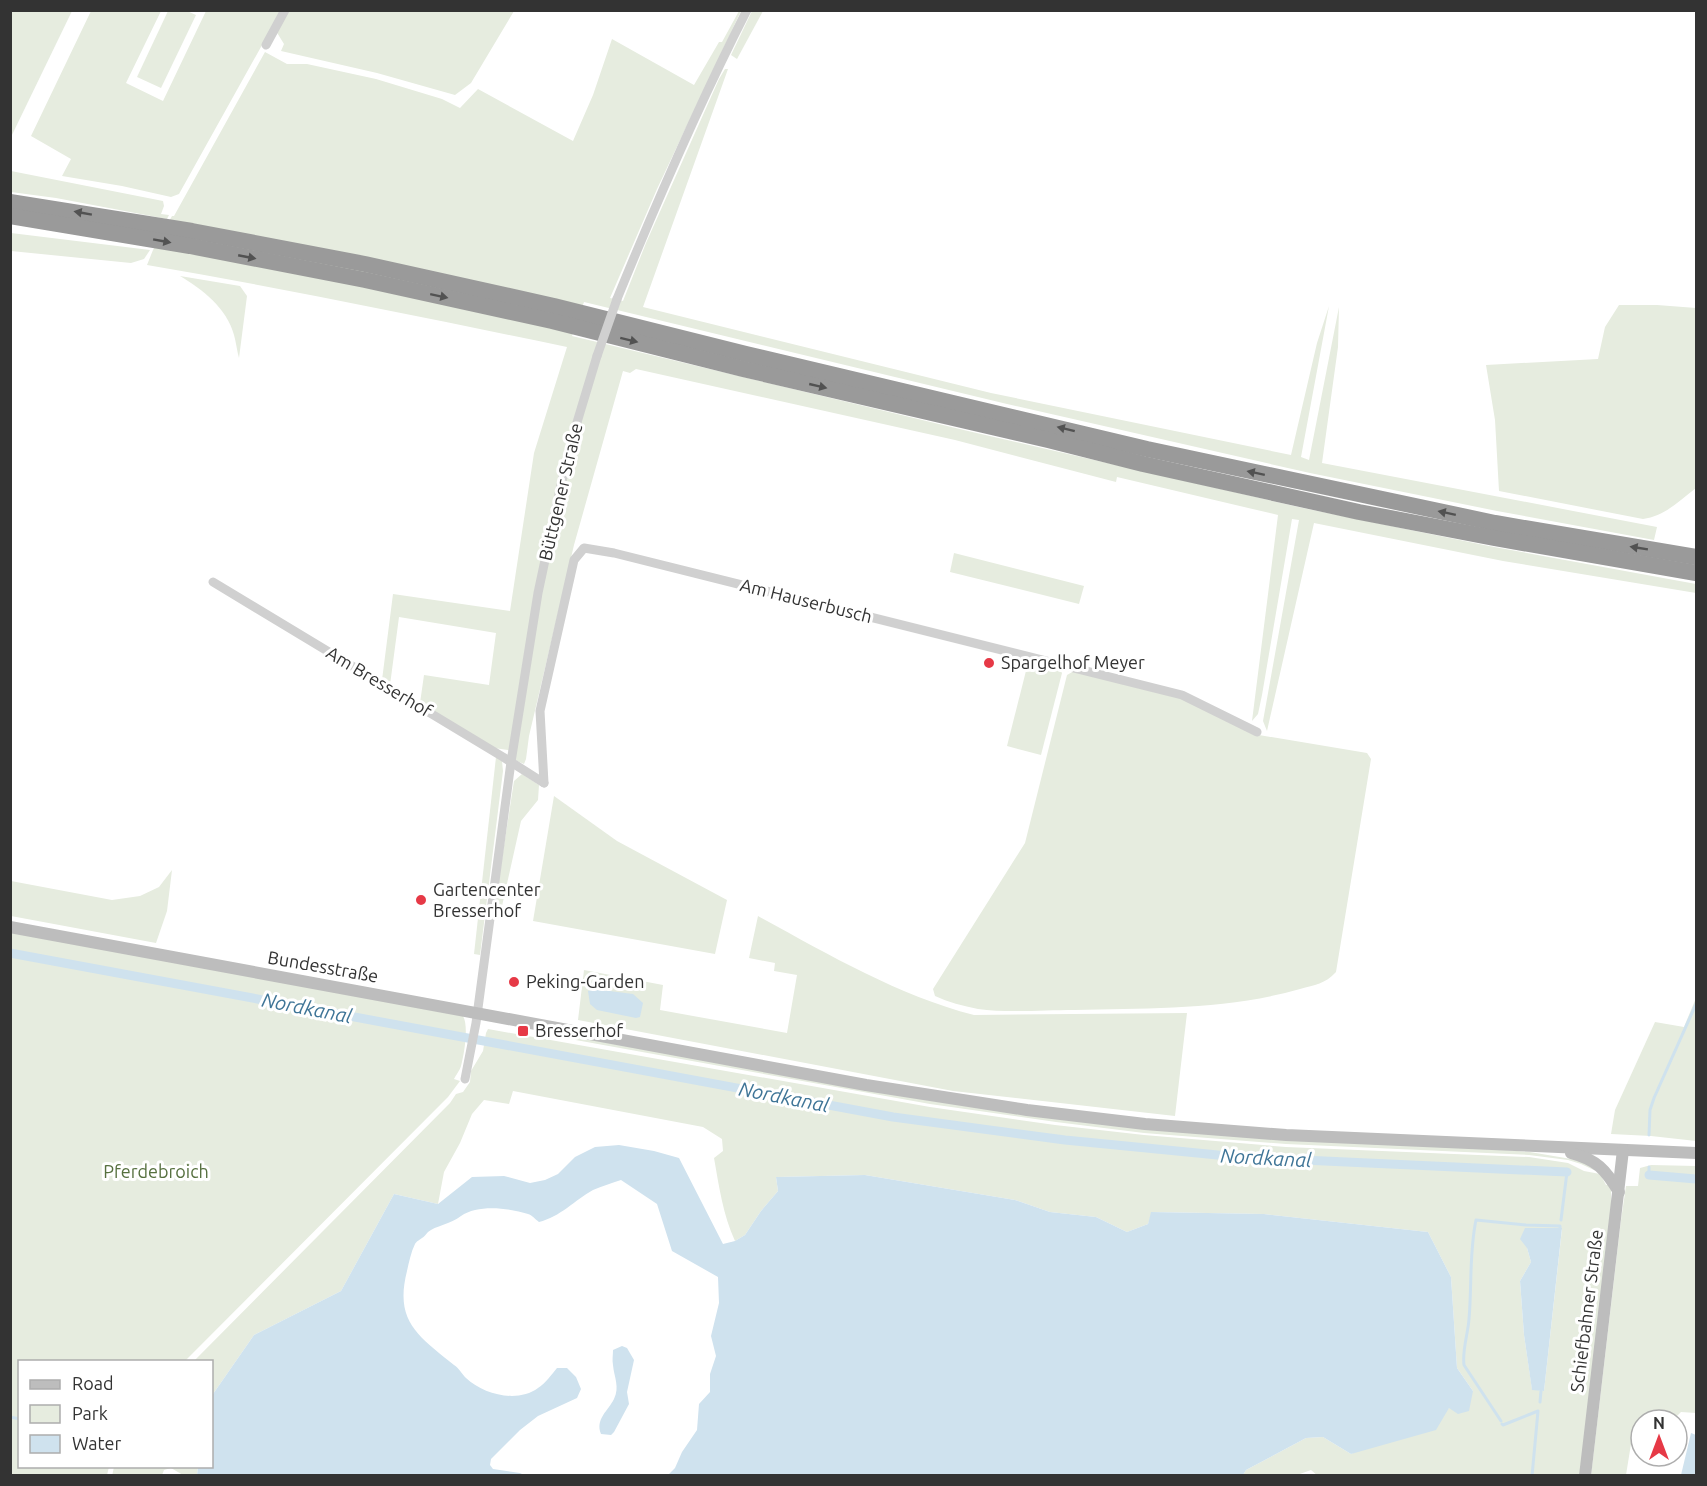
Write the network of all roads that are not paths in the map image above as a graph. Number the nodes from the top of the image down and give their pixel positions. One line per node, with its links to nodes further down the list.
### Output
1 (285, 10): 3 (street)
2 (747, 10): 12 (street, Büttgener Straße, bridge)
3 (266, 45)
4 (10, 201): 6 (highway, one-way to 4)
5 (10, 216): 6 (highway)
6 (138, 229): 7 (highway)
7 (191, 238): 8 (highway, one-way to 7); 9 (highway, one-way to 9)
8 (1696, 557)
9 (1696, 573)
10 (213, 582): 12 (street, Am Bresserhof)
11 (1257, 732): 13 (street, Am Hauserbusch)
12 (511, 762): 13 (street, Am Bresserhof); 15 (street, Büttgener Straße)
13 (544, 783)
14 (10, 927): 15 (main road, Bundesstraße)
15 (478, 1008): 16 (street, Büttgener Straße); 17 (main road, Bundesstraße)
16 (465, 1079)
17 (1550, 1147): 18 (main road); 20 (main road)
18 (1623, 1150): 19 (main road); 20 (main road, Schiefbahner Straße)
19 (1696, 1153)
20 (1619, 1192): 21 (main road, Schiefbahner Straße)
21 (1585, 1476)

